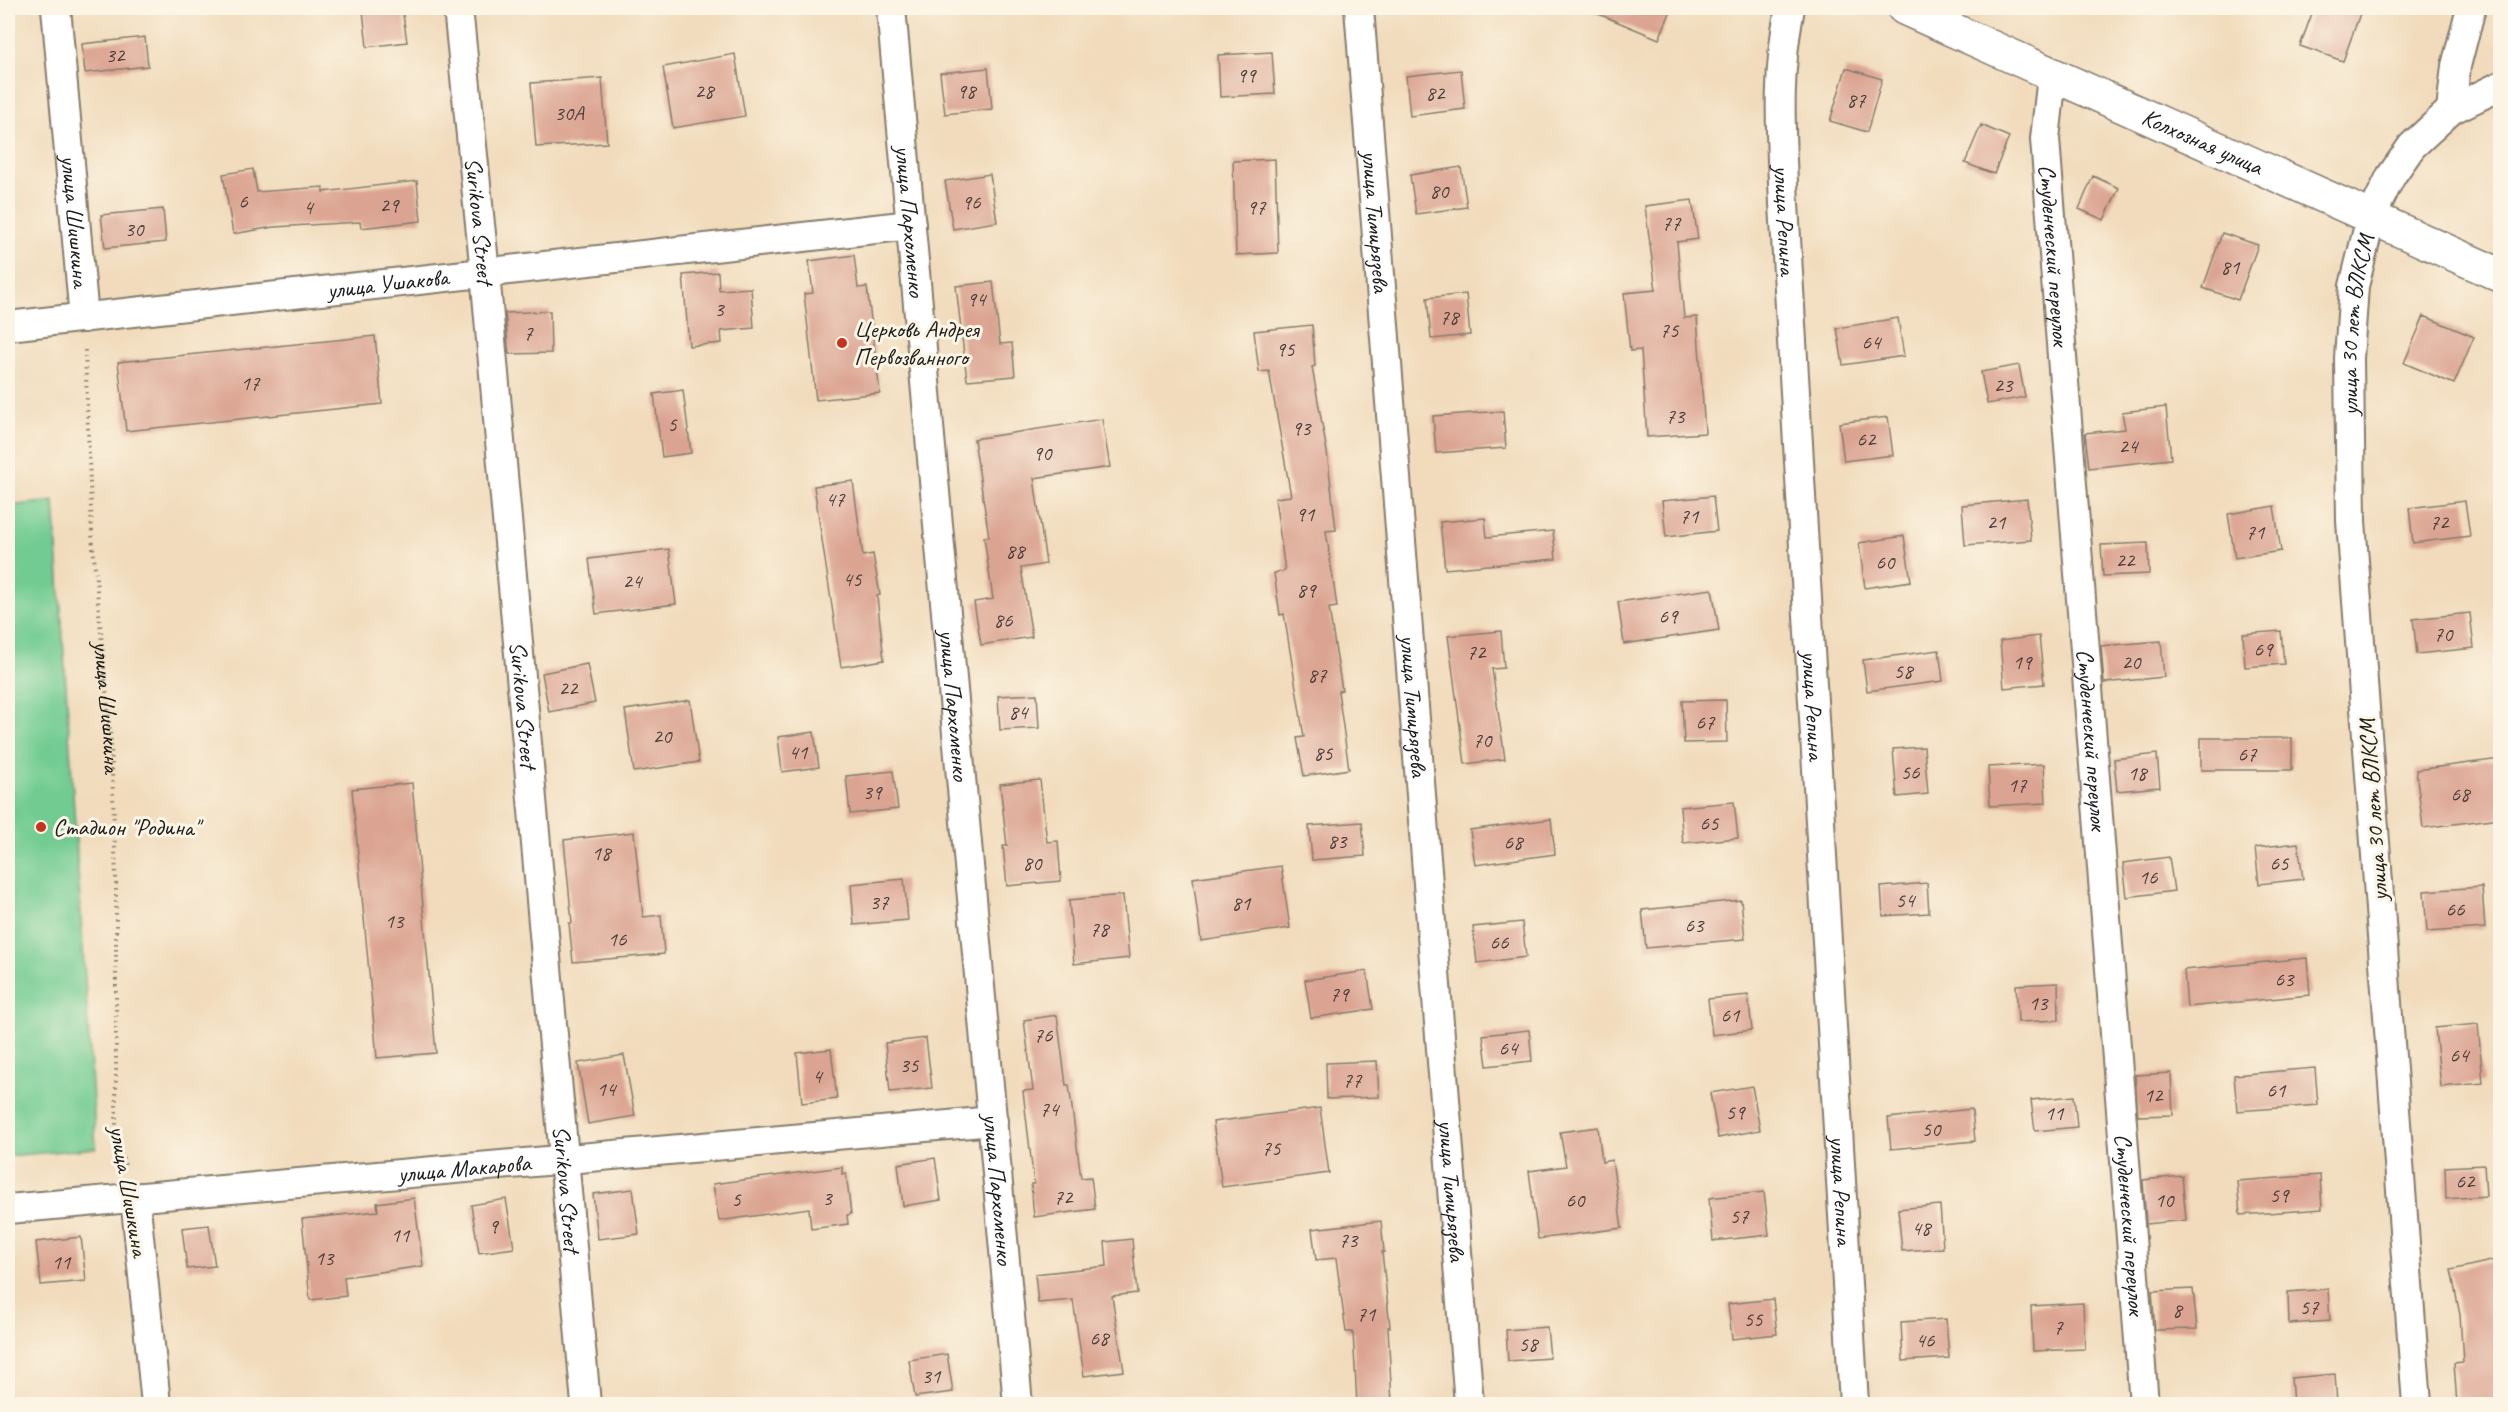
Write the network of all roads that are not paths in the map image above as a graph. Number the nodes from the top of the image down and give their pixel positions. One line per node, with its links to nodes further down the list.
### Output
1 (56, 8): 15 (street, улица Шишкина)
2 (458, 8): 13 (street, Surikova Street)
3 (891, 8): 12 (street, улица Пархоменко)
4 (1359, 8): 24 (street, улица Тимирязева)
5 (1790, 8): 25 (street, улица Репина)
6 (1904, 8): 8 (main road, Колхозная улица)
7 (2471, 8): 10 (street)
8 (2052, 76): 11 (main road, Колхозная улица); 26 (street, Студенческий переулок)
9 (2500, 86): 10 (street, улица 30 лет ВЛКСМ)
10 (2451, 110): 11 (street, улица 30 лет ВЛКСМ)
11 (2371, 217): 14 (main road, Колхозная улица); 27 (street, улица 30 лет ВЛКСМ)
12 (911, 225): 13 (street, улица Ушакова); 17 (street, улица Пархоменко)
13 (484, 273): 15 (street, улица Ушакова); 18 (street, Surikova Street)
14 (2500, 275)
15 (84, 318): 16 (street, улица Ушакова)
16 (8, 326)
17 (993, 1121): 18 (street, улица Макарова); 23 (street, улица Пархоменко)
18 (564, 1159): 19 (street, улица Макарова); 22 (street, Surikova Street)
19 (135, 1197): 20 (street, улица Макарова); 21 (street, улица Шишкина)
20 (8, 1209)
21 (156, 1404)
22 (586, 1404)
23 (1018, 1404)
24 (1469, 1404)
25 (1854, 1404)
26 (2144, 1404)
27 (2417, 1404)

